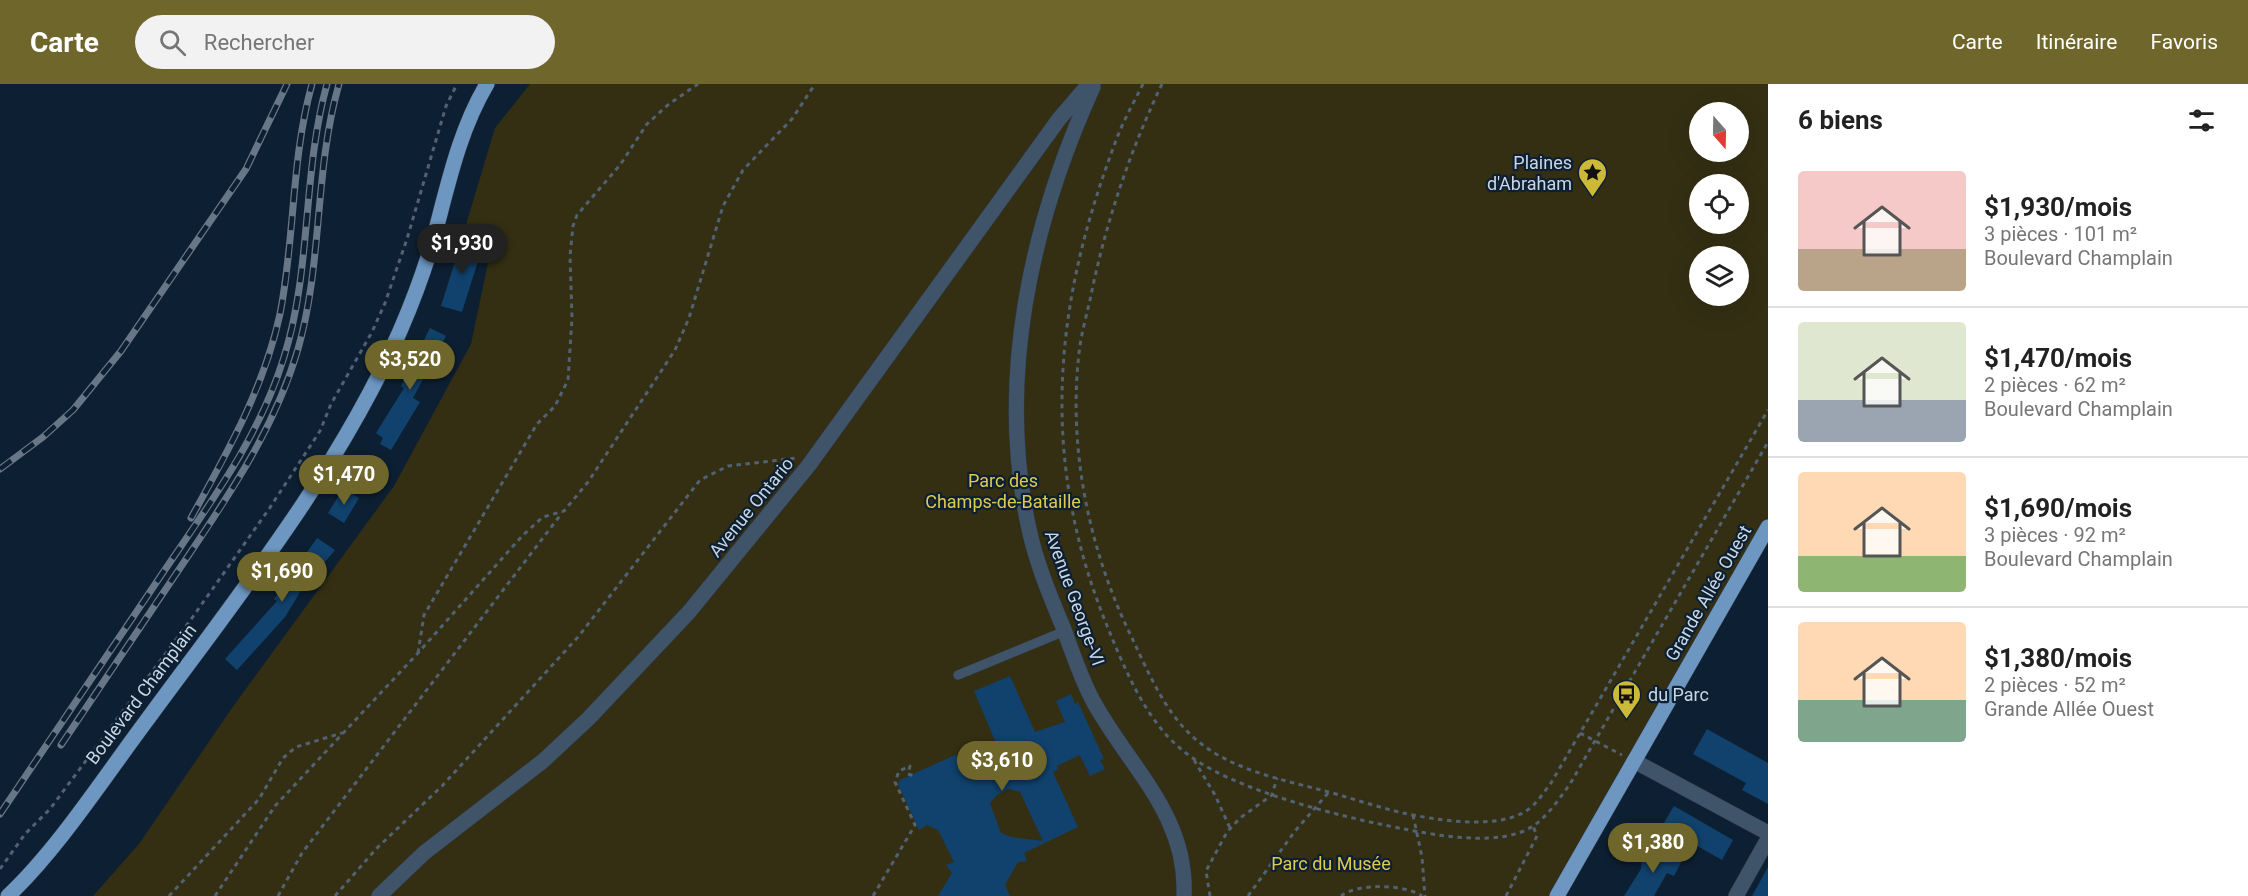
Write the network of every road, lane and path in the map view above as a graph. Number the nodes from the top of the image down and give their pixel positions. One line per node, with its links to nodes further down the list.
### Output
1 (457, 84): 35 (path)
2 (487, 84): 36 (main road, Boulevard Champlain)
3 (698, 84): 17 (path)
4 (815, 84): 14 (path)
5 (1089, 84): 9 (street, Avenue Ontario)
6 (1095, 84): 10 (street, Avenue George-VI)
7 (1143, 84): 22 (path)
8 (1162, 84): 25 (path)
9 (1038, 147): 10 (street); 13 (street, Avenue Ontario)
10 (1064, 159): 16 (street, Avenue George-VI)
11 (1768, 410): 20 (path)
12 (1768, 442): 21 (path)
13 (809, 465): 40 (path); 41 (street, Avenue Ontario)
14 (564, 511): 17 (path); 39 (path)
15 (1768, 527): 23 (main road, Grande Allée Ouest)
16 (1065, 631): 18 (lane); 43 (street, Avenue George-VI)
17 (418, 653): 19 (path)
18 (958, 675)
19 (344, 733): 37 (path); 38 (path)
20 (1580, 733): 21 (path); 29 (path)
21 (1595, 740): 23 (path); 30 (path)
22 (1193, 758): 27 (path); 31 (path)
23 (1634, 761): 33 (street); 49 (main road, Grande Allée Ouest)
24 (914, 776): 42 (path)
25 (1277, 778): 26 (path); 27 (path)
26 (1329, 792): 28 (path); 29 (path)
27 (1272, 795): 28 (path); 31 (path)
28 (1317, 807): 32 (path); 45 (path)
29 (1413, 815): 32 (path)
30 (1533, 826): 32 (path); 48 (path)
31 (1230, 828): 44 (path)
32 (1416, 832): 47 (path)
33 (1768, 833)
34 (1768, 839): 50 (street)
35 (0, 869)
36 (8, 896)
37 (169, 896)
38 (214, 896)
39 (278, 896)
40 (335, 896)
41 (379, 896)
42 (873, 896)
43 (1184, 896)
44 (1210, 896)
45 (1248, 896)
46 (1341, 896): 47 (path)
47 (1424, 896)
48 (1506, 896)
49 (1557, 896)
50 (1736, 896)

